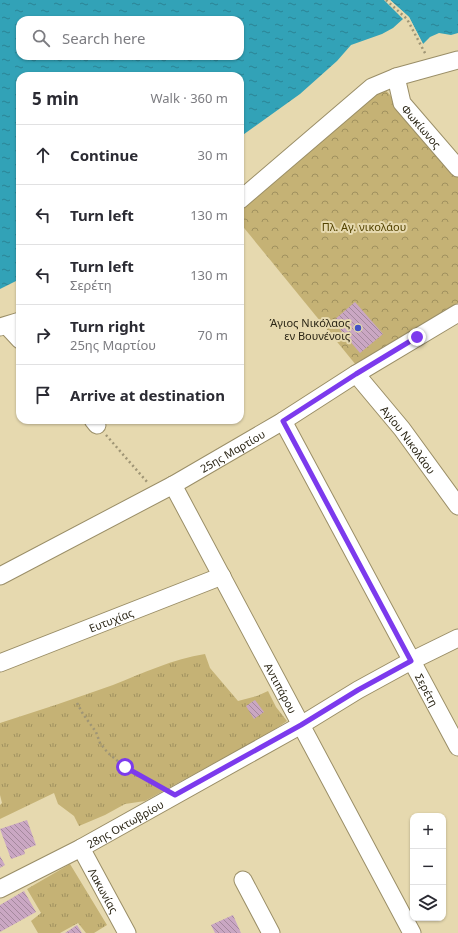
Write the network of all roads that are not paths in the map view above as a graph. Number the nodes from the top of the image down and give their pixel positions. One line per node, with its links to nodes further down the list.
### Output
1 (458, 60): 2 (street)
2 (396, 77): 3 (street, Φωκίωνος); 4 (street)
3 (458, 168)
4 (244, 197)
5 (458, 313): 8 (street, 25ης Μαρτίου)
6 (9, 324): 7 (street)
7 (16, 334)
8 (356, 374): 9 (street, 25ης Μαρτίου); 11 (street, Αγίου Νικολάου)
9 (283, 421): 10 (street, 25ης Μαρτίου); 15 (street, Σερέτη)
10 (174, 485): 12 (street, 25ης Μαρτίου); 13 (street, Αντιπάρου)
11 (458, 506)
12 (0, 576)
13 (222, 576): 16 (street, Ευτυχίας); 17 (street, Αντιπάρου)
14 (458, 638): 15 (street, 28ης Οκτωβρίου)
15 (411, 661): 17 (street, 28ης Οκτωβρίου); 18 (street, Σερέτη)
16 (0, 663)
17 (301, 725): 19 (street, 28ης Οκτωβρίου); 24 (street, Αντιπάρου)
18 (458, 747)
19 (81, 848): 21 (street, 28ης Οκτωβρίου); 22 (street, Λακωνίας)
20 (243, 880): 23 (street)
21 (0, 889)
22 (127, 933)
23 (271, 933)
24 (412, 933)

